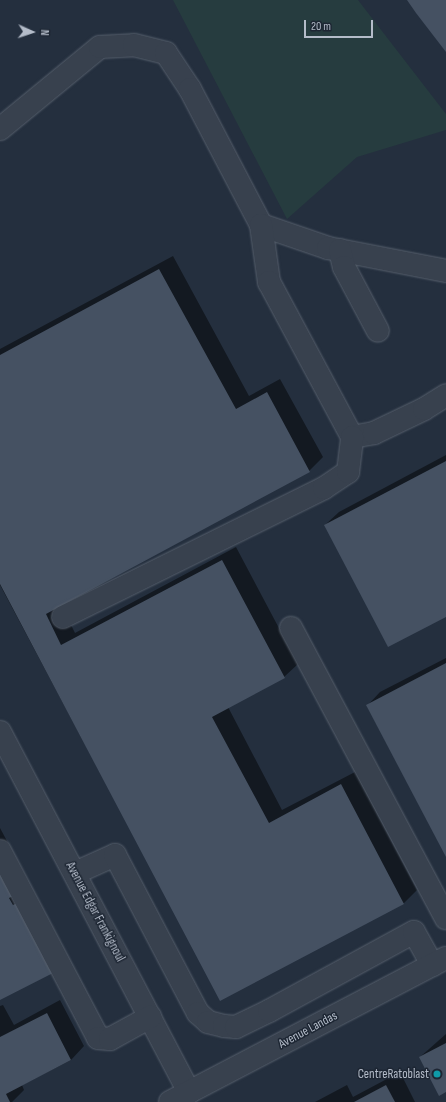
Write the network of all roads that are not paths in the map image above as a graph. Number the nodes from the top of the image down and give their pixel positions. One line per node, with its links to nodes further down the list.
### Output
1 (0, 129): 2 (street)
2 (261, 224): 3 (street); 7 (street)
3 (340, 250): 4 (street); 5 (street)
4 (446, 270)
5 (378, 331)
6 (446, 395): 7 (street)
7 (352, 437): 8 (street)
8 (63, 617)
9 (291, 628): 13 (street)
10 (0, 732): 12 (street, Avenue Edgar Frankignoul)
11 (0, 850): 15 (street)
12 (75, 873): 14 (street); 15 (street, Avenue Edgar Frankignoul)
13 (446, 918)
14 (439, 962): 16 (street, Avenue Landas)
15 (150, 1017): 16 (street, Avenue Edgar Frankignoul)
16 (190, 1092): 17 (street, Avenue Landas)
17 (170, 1102)

